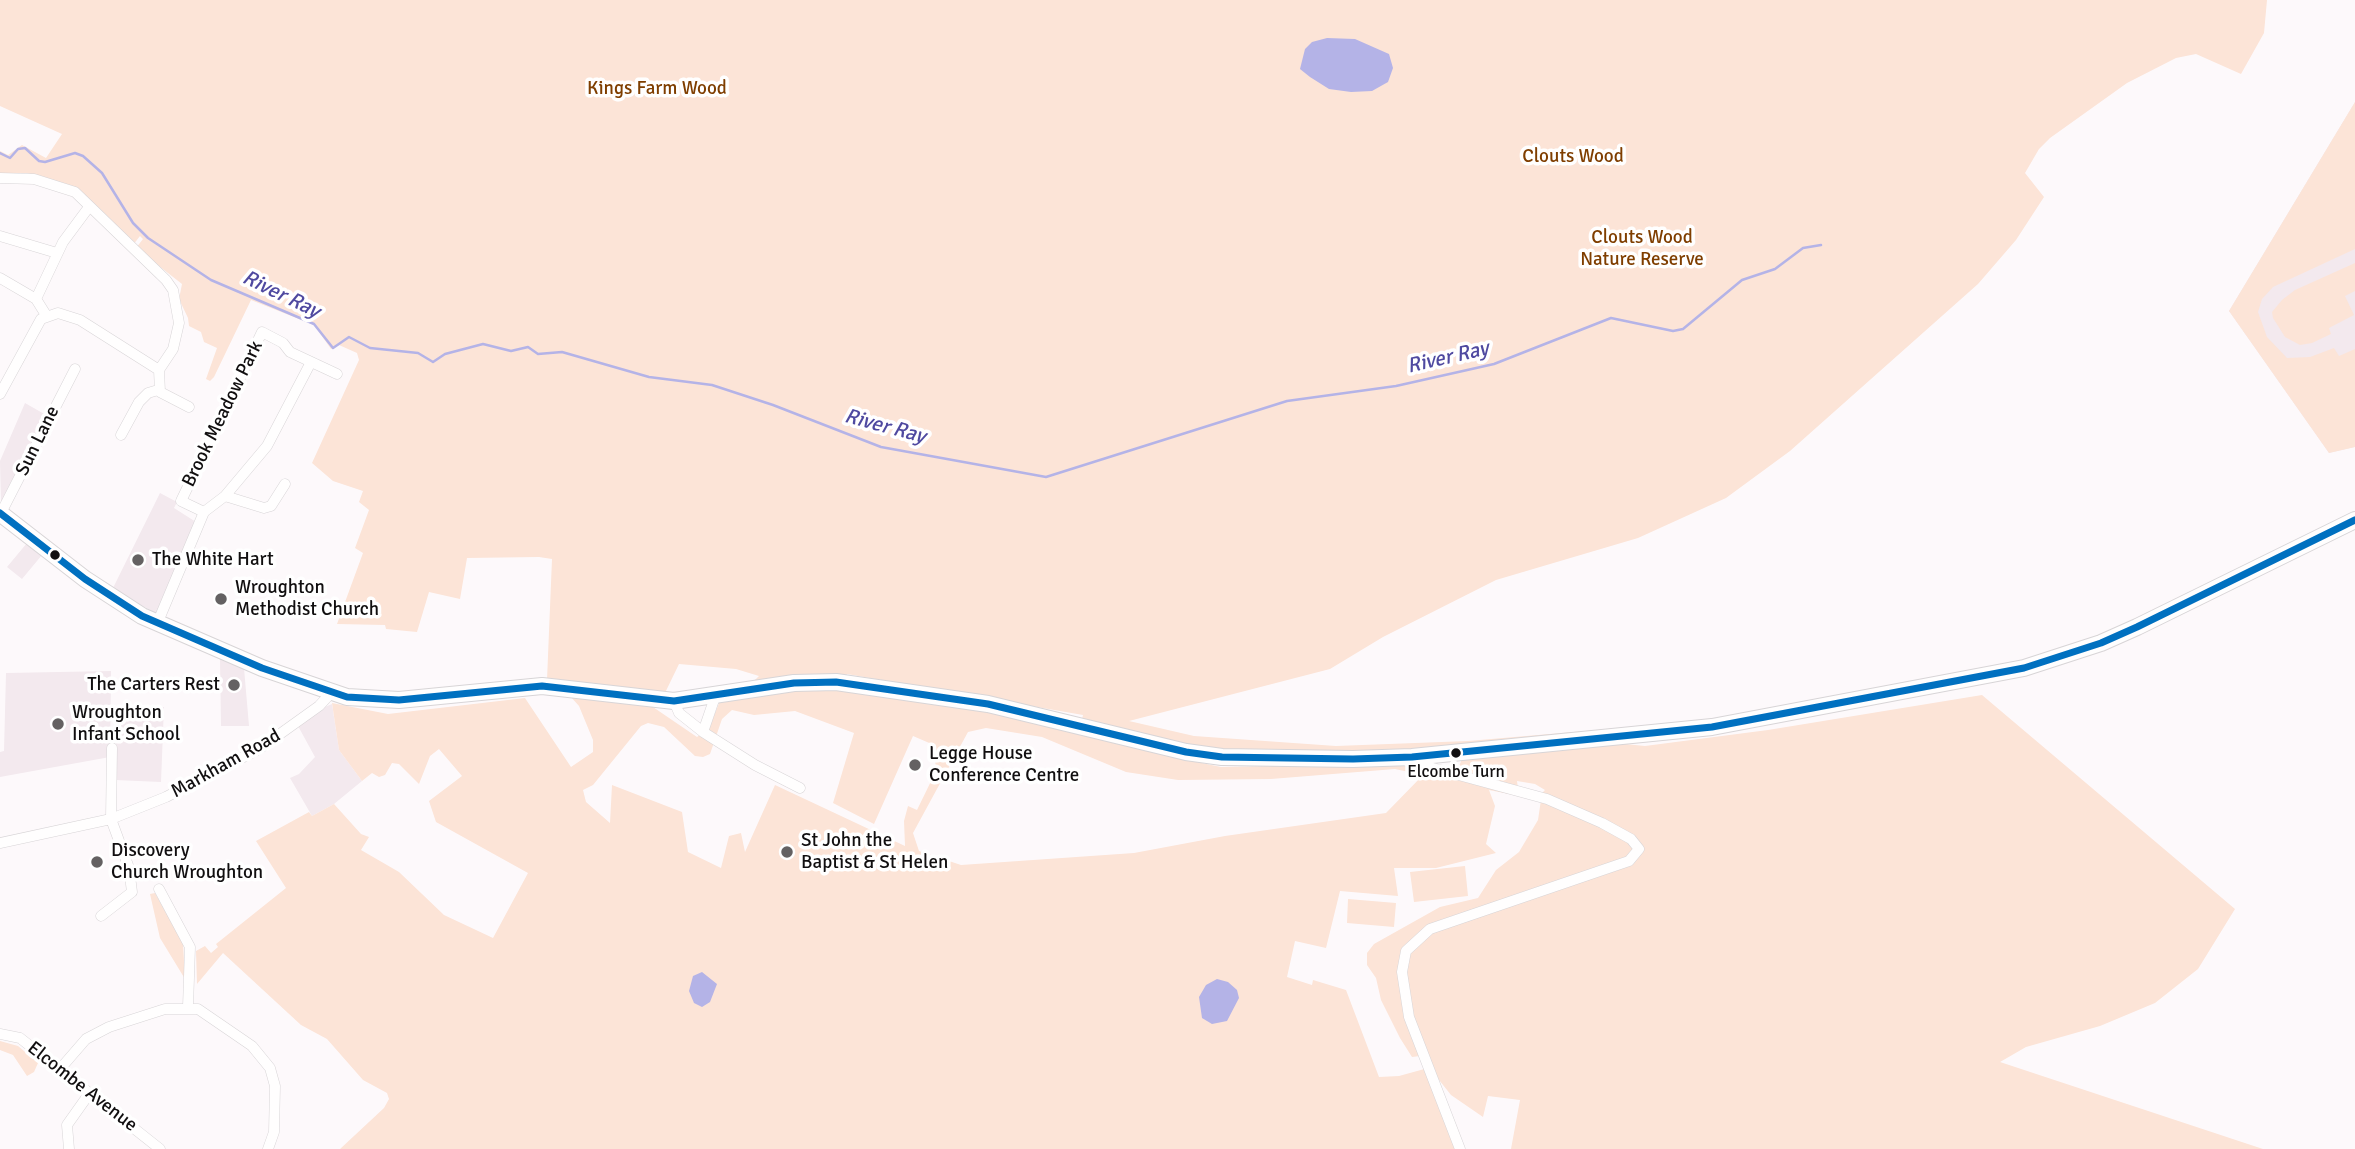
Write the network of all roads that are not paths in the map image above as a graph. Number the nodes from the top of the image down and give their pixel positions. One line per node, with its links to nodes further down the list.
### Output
1 (0, 177): 2 (street)
2 (89, 207): 4 (street); 10 (street)
3 (0, 236): 4 (street)
4 (57, 253): 6 (street)
5 (0, 278): 6 (street)
6 (36, 299): 7 (street)
7 (46, 315): 10 (street); 13 (street)
8 (311, 362): 11 (street, Brook Meadow Park); 17 (street, Brook Meadow Park); 18 (street, Brook Meadow Park)
9 (75, 369): 19 (street, Sun Lane)
10 (159, 370): 12 (street)
11 (337, 373)
12 (158, 390): 14 (street); 15 (street)
13 (0, 394)
14 (189, 407)
15 (121, 435)
16 (285, 484): 17 (street, Brook Meadow Park)
17 (225, 496): 18 (street, Brook Meadow Park)
18 (204, 512): 21 (street)
19 (1, 513): 21 (main road)
20 (2355, 520): 27 (main road)
21 (157, 624): 22 (main road)
22 (333, 694): 24 (main road); 31 (street, Markham Road)
23 (715, 697): 24 (main road); 25 (street); 28 (main road)
24 (674, 701): 25 (street)
25 (702, 732): 30 (street)
26 (112, 748): 31 (street)
27 (1456, 752): 28 (main road); 29 (street)
28 (1394, 758): 29 (street)
29 (1454, 773): 42 (street)
30 (800, 788)
31 (111, 819): 32 (street, Markham Road); 34 (street)
32 (0, 843)
33 (159, 889): 35 (street)
34 (101, 916)
35 (188, 1007): 37 (street); 41 (street)
36 (0, 1034): 37 (street, Elcombe Avenue)
37 (60, 1069): 38 (street, Elcombe Avenue)
38 (89, 1094): 39 (street); 40 (street, Elcombe Avenue)
39 (69, 1149)
40 (160, 1149)
41 (268, 1149)
42 (1460, 1149)

